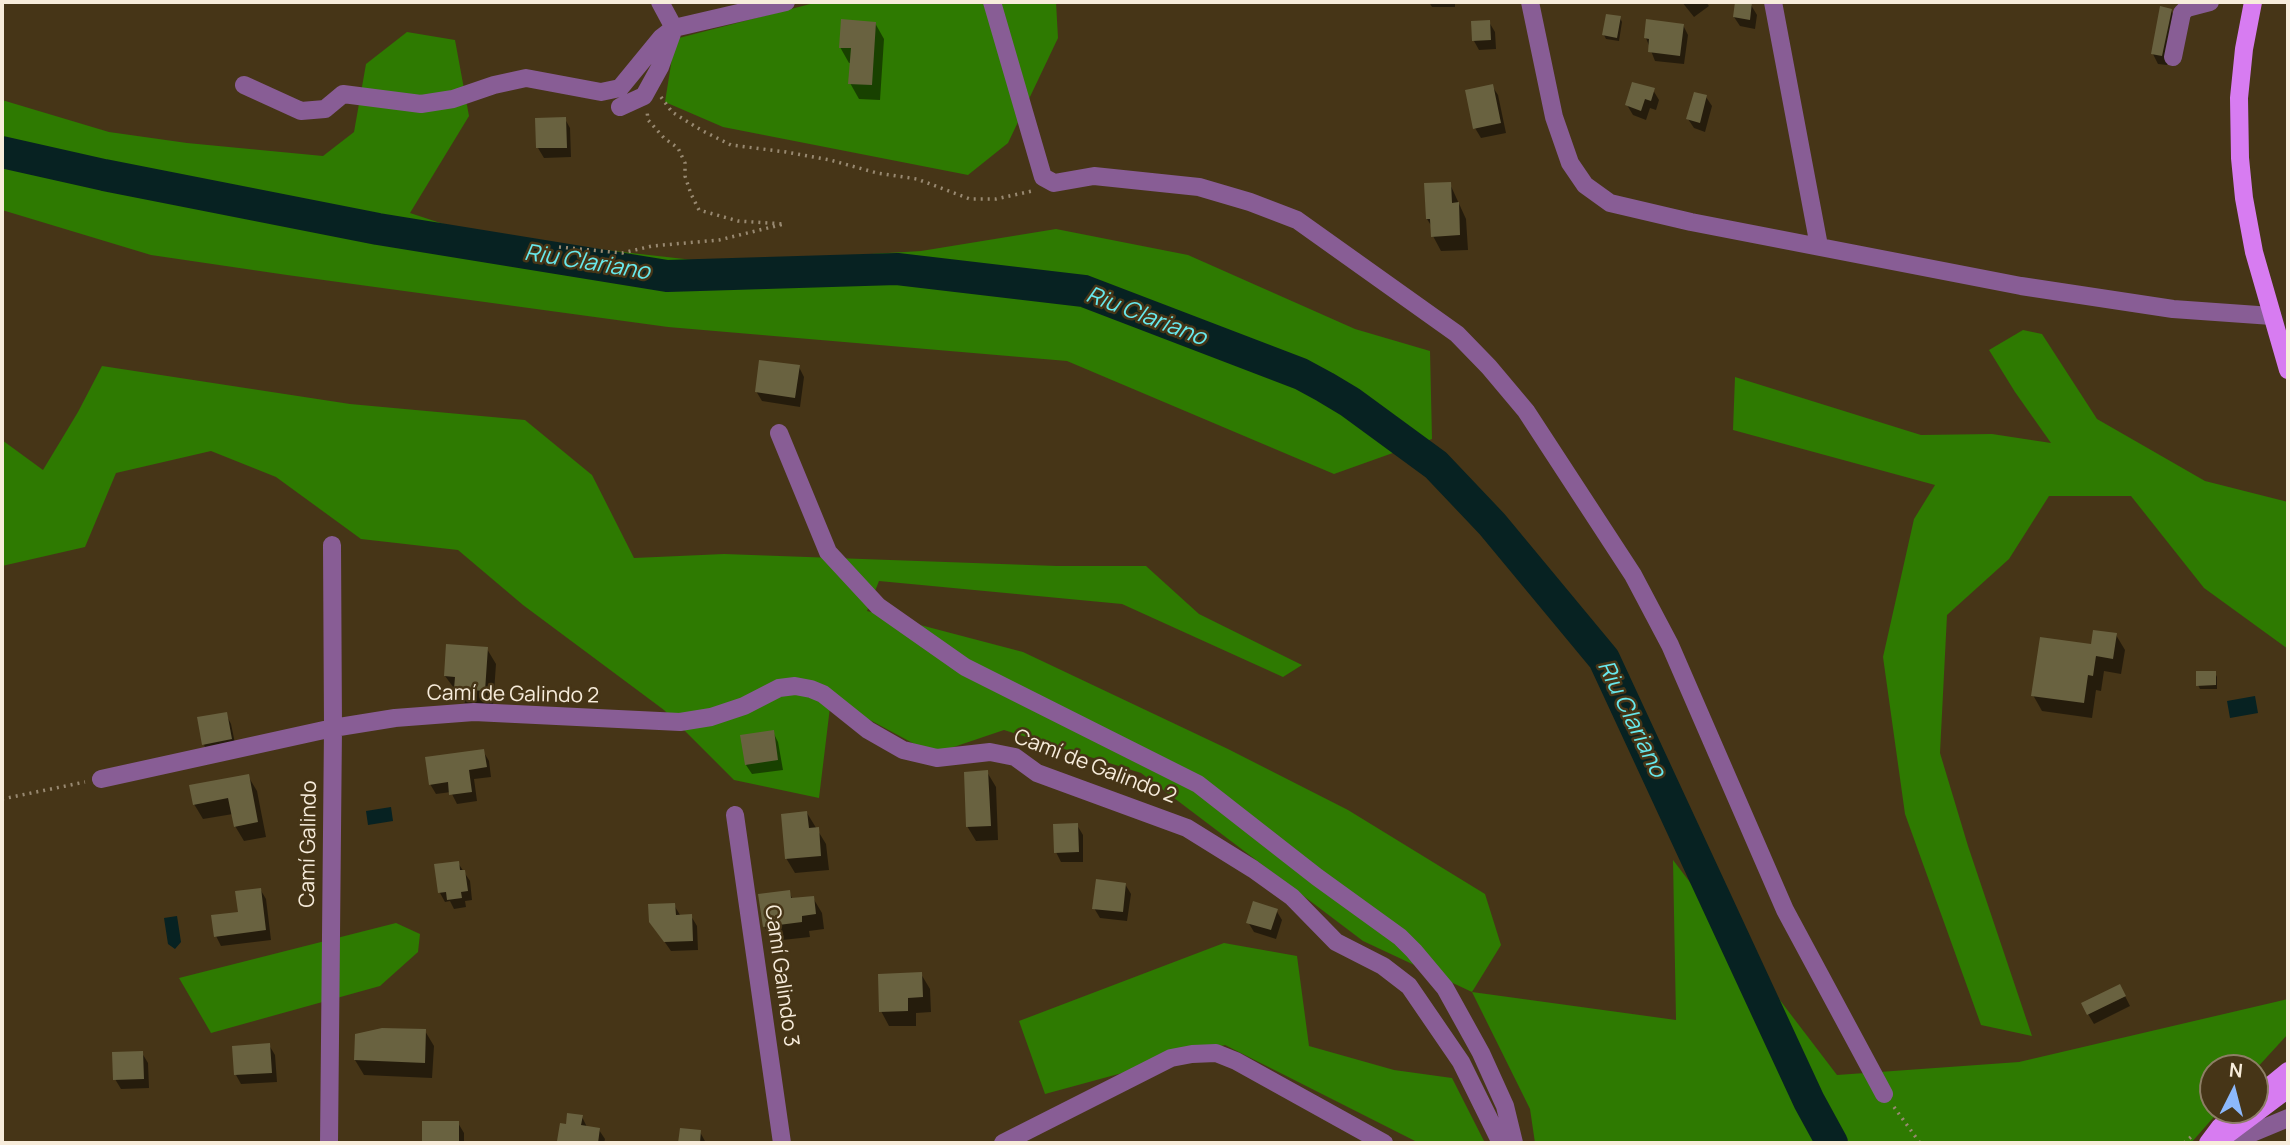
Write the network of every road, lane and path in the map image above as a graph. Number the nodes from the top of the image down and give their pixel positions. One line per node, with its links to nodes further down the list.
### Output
1 (660, 2): 8 (street)
2 (786, 2): 8 (street)
3 (992, 2): 13 (street)
4 (1530, 2): 14 (street)
5 (1773, 2): 14 (street)
6 (2210, 2): 9 (street)
7 (2253, 2): 16 (main road)
8 (674, 28): 10 (street); 11 (street)
9 (2173, 57)
10 (244, 85)
11 (648, 90): 12 (street); 13 (path); 15 (path)
12 (620, 107)
13 (1048, 180): 27 (street)
14 (1819, 246): 16 (street)
15 (559, 247)
16 (2272, 316): 17 (main road)
17 (2288, 370)
18 (779, 433): 35 (street)
19 (332, 545): 20 (street, Camí Galindo)
20 (333, 728): 21 (street, Camí de Galindo 2); 30 (street, Camí Galindo); 34 (street, Camí de Galindo 2)
21 (101, 779): 22 (path)
22 (2, 799)
23 (736, 815): 31 (street, Camí Galindo 3)
24 (2288, 1071): 25 (main road)
25 (2269, 1087)
26 (2288, 1089): 38 (main road)
27 (1884, 1094): 36 (path)
28 (2288, 1118): 39 (street)
29 (2223, 1124): 37 (main road)
30 (329, 1143)
31 (782, 1143)
32 (1003, 1143): 33 (street)
33 (1384, 1143)
34 (1501, 1143)
35 (1514, 1143)
36 (1920, 1143)
37 (2208, 1143)
38 (2216, 1143)
39 (2228, 1143)

